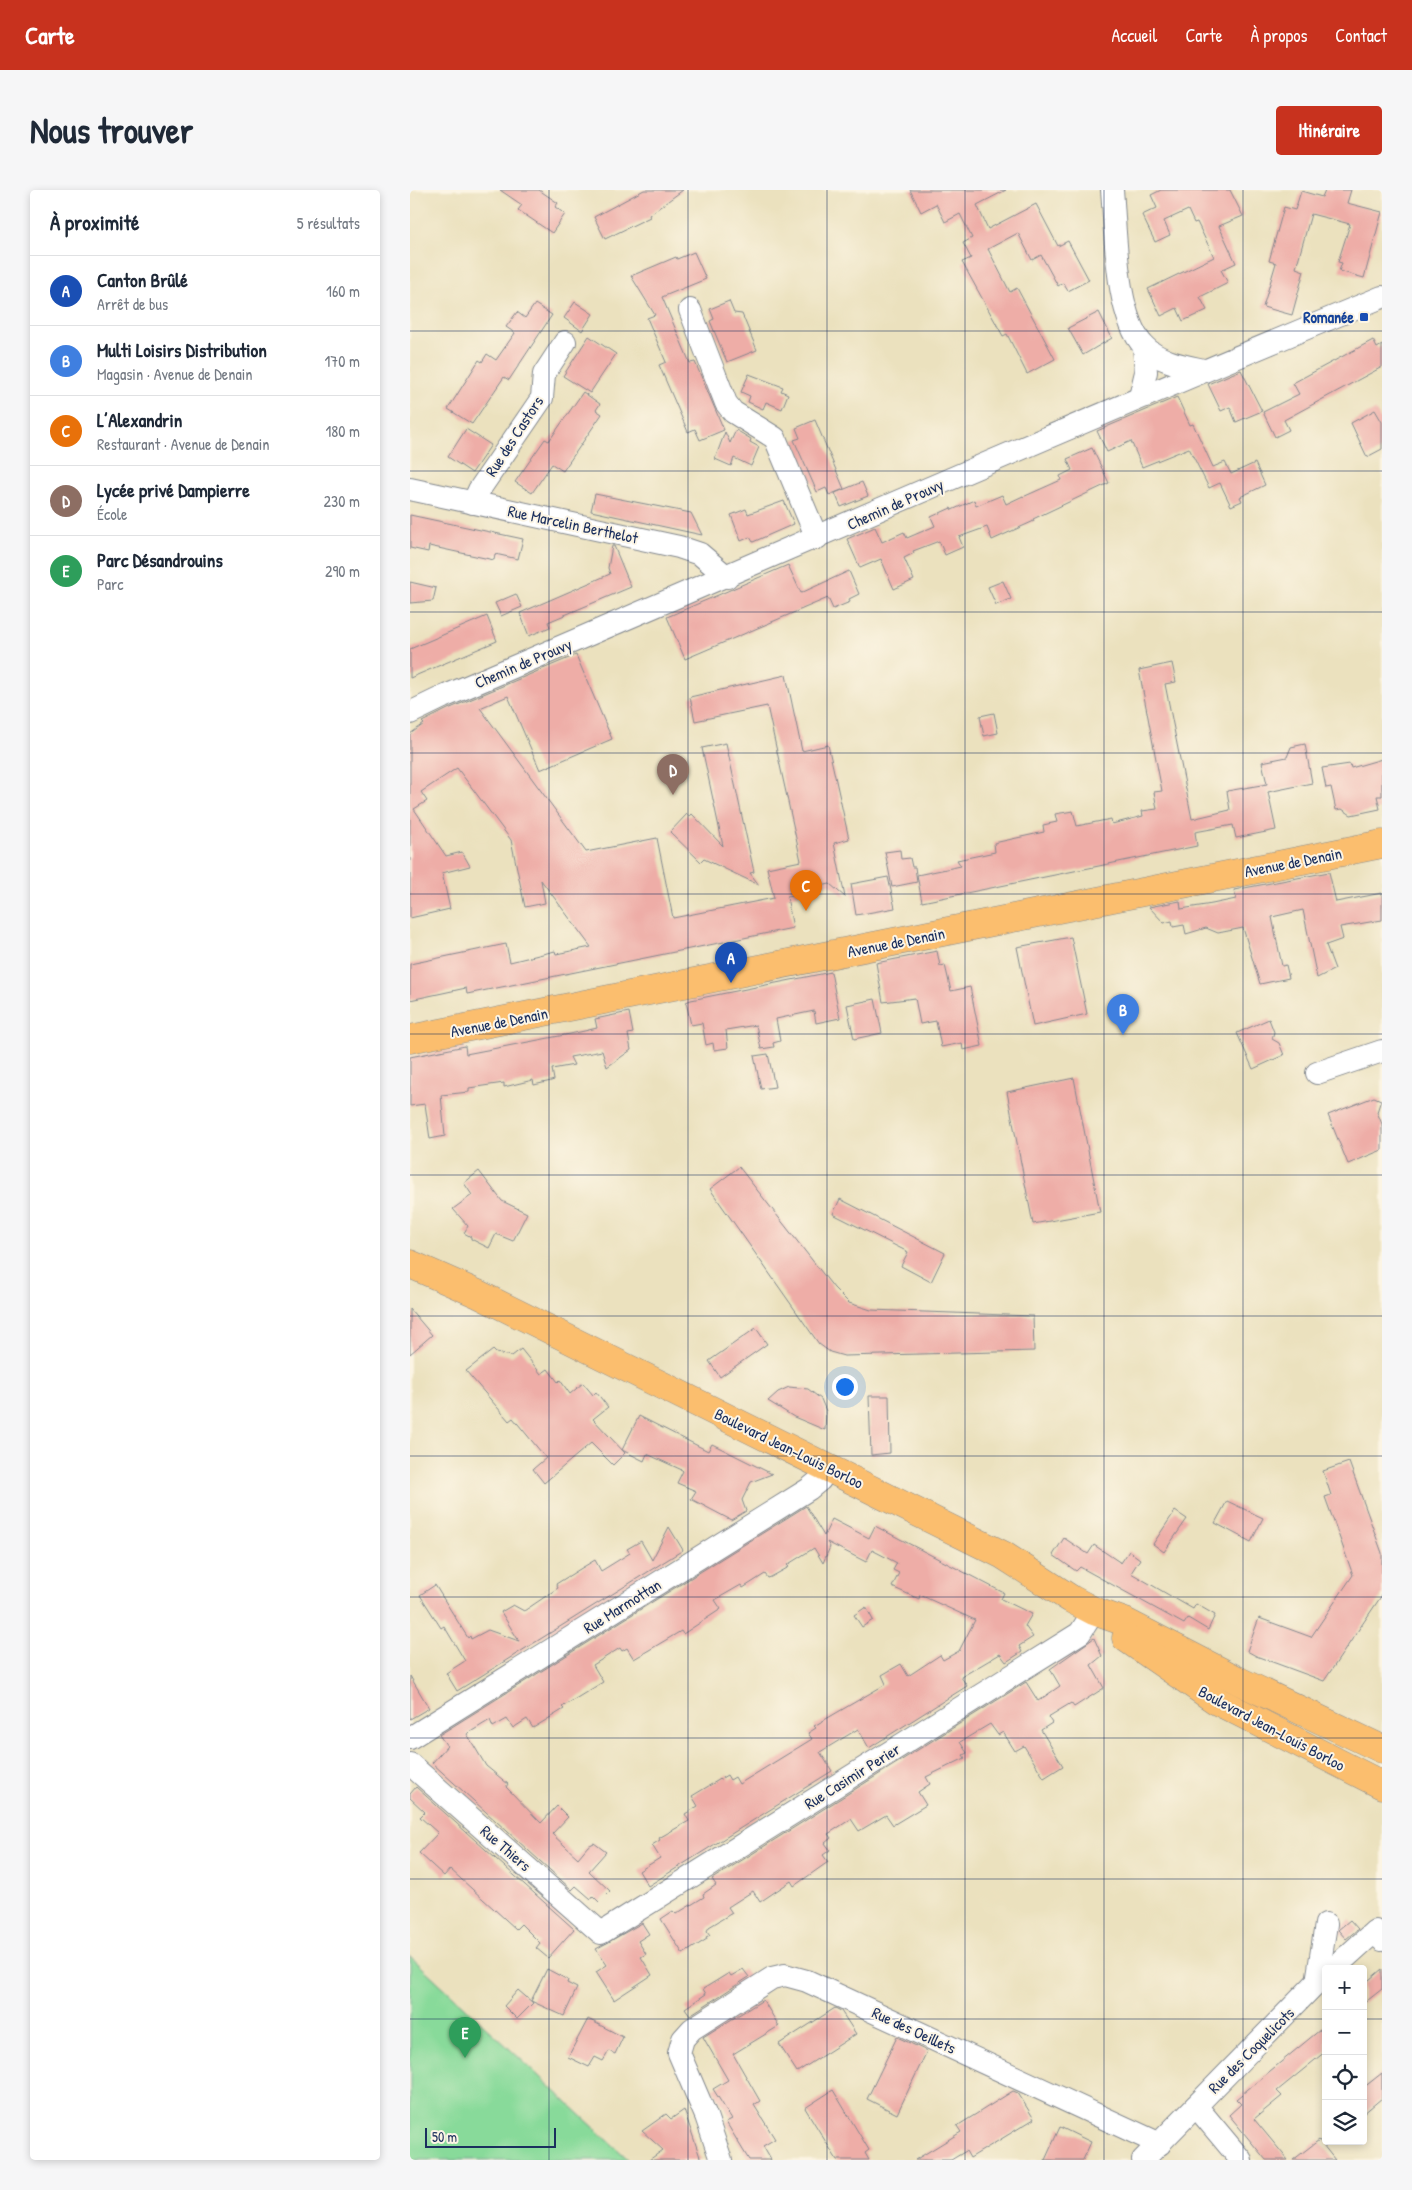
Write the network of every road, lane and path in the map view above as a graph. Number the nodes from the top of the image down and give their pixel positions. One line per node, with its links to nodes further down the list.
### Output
1 (1112, 190): 5 (street)
2 (1382, 297): 6 (street, Chemin de Prouvy)
3 (690, 310): 10 (street)
4 (565, 342): 9 (street, Rue des Castors)
5 (1144, 347): 6 (street); 7 (street)
6 (1204, 370): 7 (street, Chemin de Prouvy)
7 (1140, 397): 10 (street, Chemin de Prouvy)
8 (410, 489): 9 (street, Rue Marcelin Berthelot)
9 (473, 502): 11 (street, Rue Marcelin Berthelot)
10 (817, 538): 11 (street, Chemin de Prouvy)
11 (727, 577): 12 (street, Chemin de Prouvy)
12 (410, 713)
13 (1382, 831): 15 (main road, Avenue de Denain)
14 (1382, 844): 16 (main road, Avenue de Denain)
15 (410, 1026)
16 (410, 1040)
17 (1382, 1051): 18 (street)
18 (1317, 1073)
19 (410, 1251): 21 (main road, Boulevard Jean-Louis Borloo)
20 (410, 1264): 21 (main road, Boulevard Jean-Louis Borloo)
21 (478, 1294): 22 (main road, Boulevard Jean-Louis Borloo)
22 (828, 1468): 23 (main road, Boulevard Jean-Louis Borloo); 24 (street, Rue Marmottan)
23 (1094, 1611): 25 (main road, Boulevard Jean-Louis Borloo); 27 (main road, Boulevard Jean-Louis Borloo); 29 (street, Rue Casimir Perier)
24 (410, 1738)
25 (1382, 1749)
26 (410, 1764): 29 (street, Rue Thiers)
27 (1382, 1785)
28 (1326, 1924): 31 (street)
29 (601, 1933)
30 (1382, 1940): 32 (street, Rue des Coquelicots)
31 (1325, 1965)
32 (1336, 1965)
33 (1322, 1978): 34 (street, Rue des Coquelicots)
34 (1196, 2106): 35 (street, Rue des Coquelicots); 38 (street)
35 (1160, 2144): 36 (street, Rue des Oeillets); 37 (street, Rue des Coquelicots)
36 (721, 2160)
37 (1143, 2160)
38 (1241, 2160)

